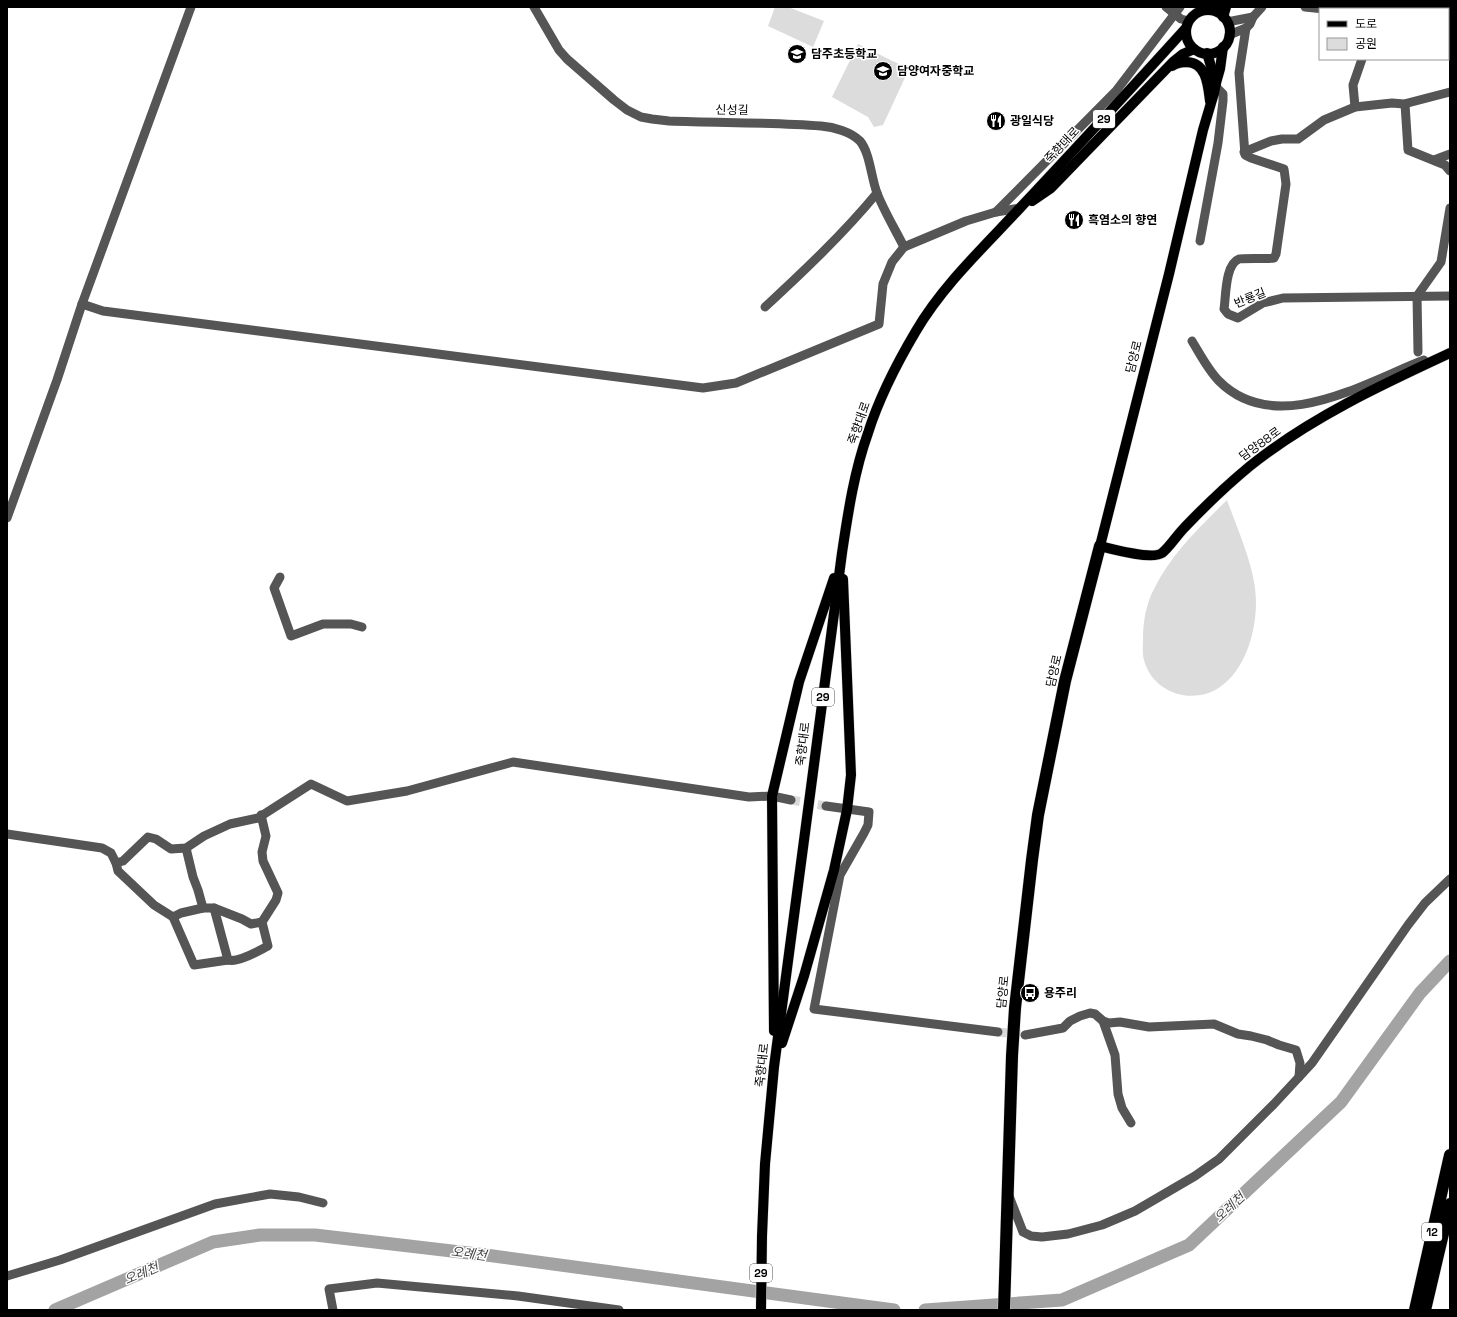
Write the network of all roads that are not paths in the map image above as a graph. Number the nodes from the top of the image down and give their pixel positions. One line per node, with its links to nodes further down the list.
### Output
1 (191, 7): 37 (street)
2 (534, 7): 28 (street, 신성길)
3 (1166, 7): 8 (street)
4 (1262, 7): 10 (street)
5 (1305, 7): 6 (street)
6 (1319, 8)
7 (1201, 9): 9 (main road); 11 (main road)
8 (1177, 11): 11 (street); 31 (street)
9 (1226, 15): 10 (street); 13 (main road)
10 (1253, 17): 12 (street)
11 (1187, 24): 15 (main road); 29 (main road, 죽향대로 / 29)
12 (1246, 28): 13 (street); 24 (street)
13 (1229, 35): 14 (main road)
14 (1223, 47): 16 (main road); 19 (main road, 담양로)
15 (1194, 49): 16 (main road); 18 (main road, 죽향대로 / 29)
16 (1206, 53): 19 (main road)
17 (1362, 60): 23 (street)
18 (1161, 74): 22 (main road); 29 (main road, 죽향대로 / 29)
19 (1216, 85): 22 (main road, 담양로); 32 (street)
20 (1450, 92): 21 (street)
21 (1405, 104): 23 (street); 26 (street)
22 (1211, 105): 43 (main road, 담양로)
23 (1355, 107): 24 (street)
24 (1244, 152): 35 (street, 반룡길)
25 (1450, 154): 26 (street)
26 (1434, 160): 27 (street)
27 (1450, 170)
28 (877, 193): 33 (street, 신성길); 38 (street)
29 (1020, 208): 31 (street); 44 (main road, 죽향대로 / 29)
30 (1450, 208): 34 (street)
31 (996, 212): 33 (street)
32 (1200, 242)
33 (904, 247): 37 (street)
34 (1446, 263): 35 (street)
35 (1417, 296): 36 (street, 반룡길); 40 (street)
36 (1450, 296)
37 (82, 304): 42 (street)
38 (765, 307)
39 (1192, 341): 41 (street)
40 (1418, 352)
41 (1450, 352): 43 (main road, 담양88로)
42 (7, 518)
43 (1100, 546): 68 (highway, 담양로)
44 (842, 553): 47 (main road); 50 (main road); 64 (main road, 죽향대로 / 29)
45 (280, 577): 46 (street)
46 (362, 627)
47 (772, 796): 48 (street); 51 (street); 64 (main road)
48 (792, 800)
49 (826, 806): 50 (street)
50 (847, 810): 62 (street); 64 (main road)
51 (261, 815): 53 (street); 59 (street)
52 (7, 834): 54 (street)
53 (186, 848): 54 (street); 56 (street)
54 (116, 863): 58 (street)
55 (1450, 879): 65 (street)
56 (203, 908): 57 (street); 58 (street)
57 (214, 908): 59 (street); 60 (street)
58 (173, 917): 60 (street)
59 (262, 922): 60 (street)
60 (228, 960)
61 (1103, 1021): 63 (street); 65 (street); 66 (street)
62 (998, 1032)
63 (1025, 1035)
64 (774, 1067): 74 (main road, 죽향대로 / 29)
65 (1299, 1077): 68 (street)
66 (1131, 1123)
67 (1450, 1155): 76 (highway, 12)
68 (1007, 1191): 75 (highway, 담양로)
69 (323, 1203): 71 (street)
70 (1450, 1204): 77 (highway, 12)
71 (7, 1276)
72 (333, 1310): 73 (street)
73 (619, 1310)
74 (761, 1310)
75 (1004, 1310)
76 (1415, 1310)
77 (1425, 1310)

